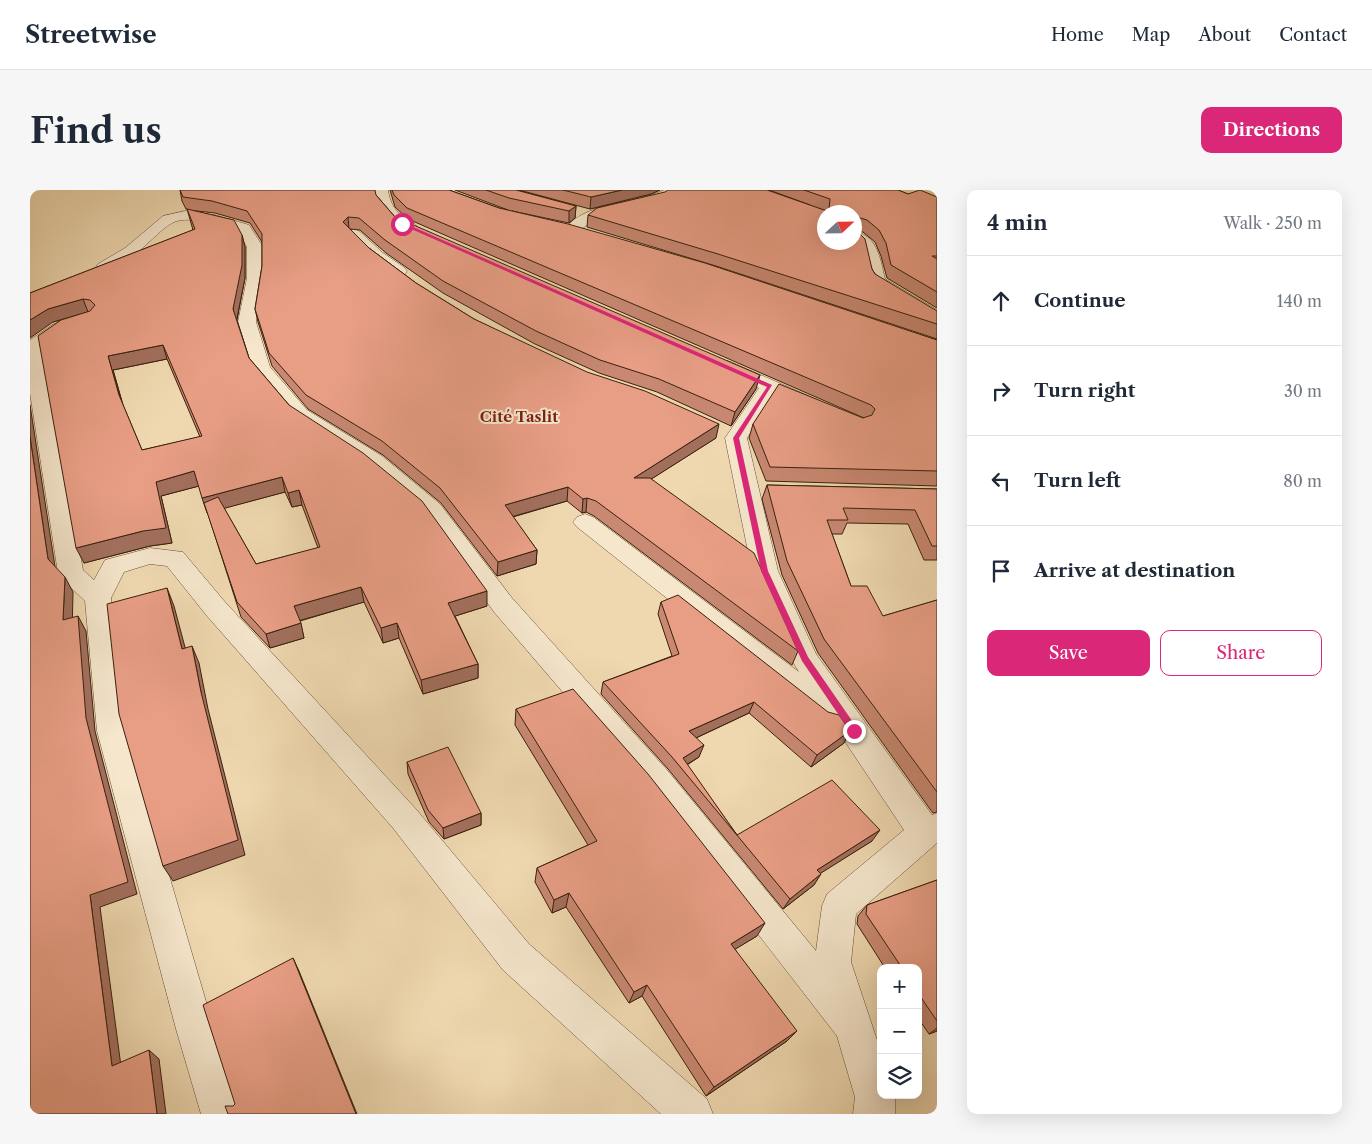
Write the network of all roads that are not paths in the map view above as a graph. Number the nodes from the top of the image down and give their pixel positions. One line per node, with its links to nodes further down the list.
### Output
1 (381, 190): 8 (street)
2 (675, 190): 4 (street)
3 (570, 210): 4 (street)
4 (590, 214): 6 (street)
5 (552, 226): 6 (street)
6 (572, 230): 9 (street)
7 (354, 234): 12 (street)
8 (427, 235)
9 (590, 236)
10 (862, 241): 13 (street)
11 (104, 267): 22 (street)
12 (412, 281)
13 (937, 318)
14 (89, 319): 19 (street)
15 (709, 359): 16 (street)
16 (770, 386): 17 (street); 20 (street)
17 (823, 409)
18 (586, 522): 20 (street)
19 (98, 598): 23 (street); 24 (street)
20 (854, 731): 21 (street)
21 (931, 830): 22 (street)
22 (854, 1027): 25 (street)
23 (222, 1114)
24 (692, 1114)
25 (874, 1114)

